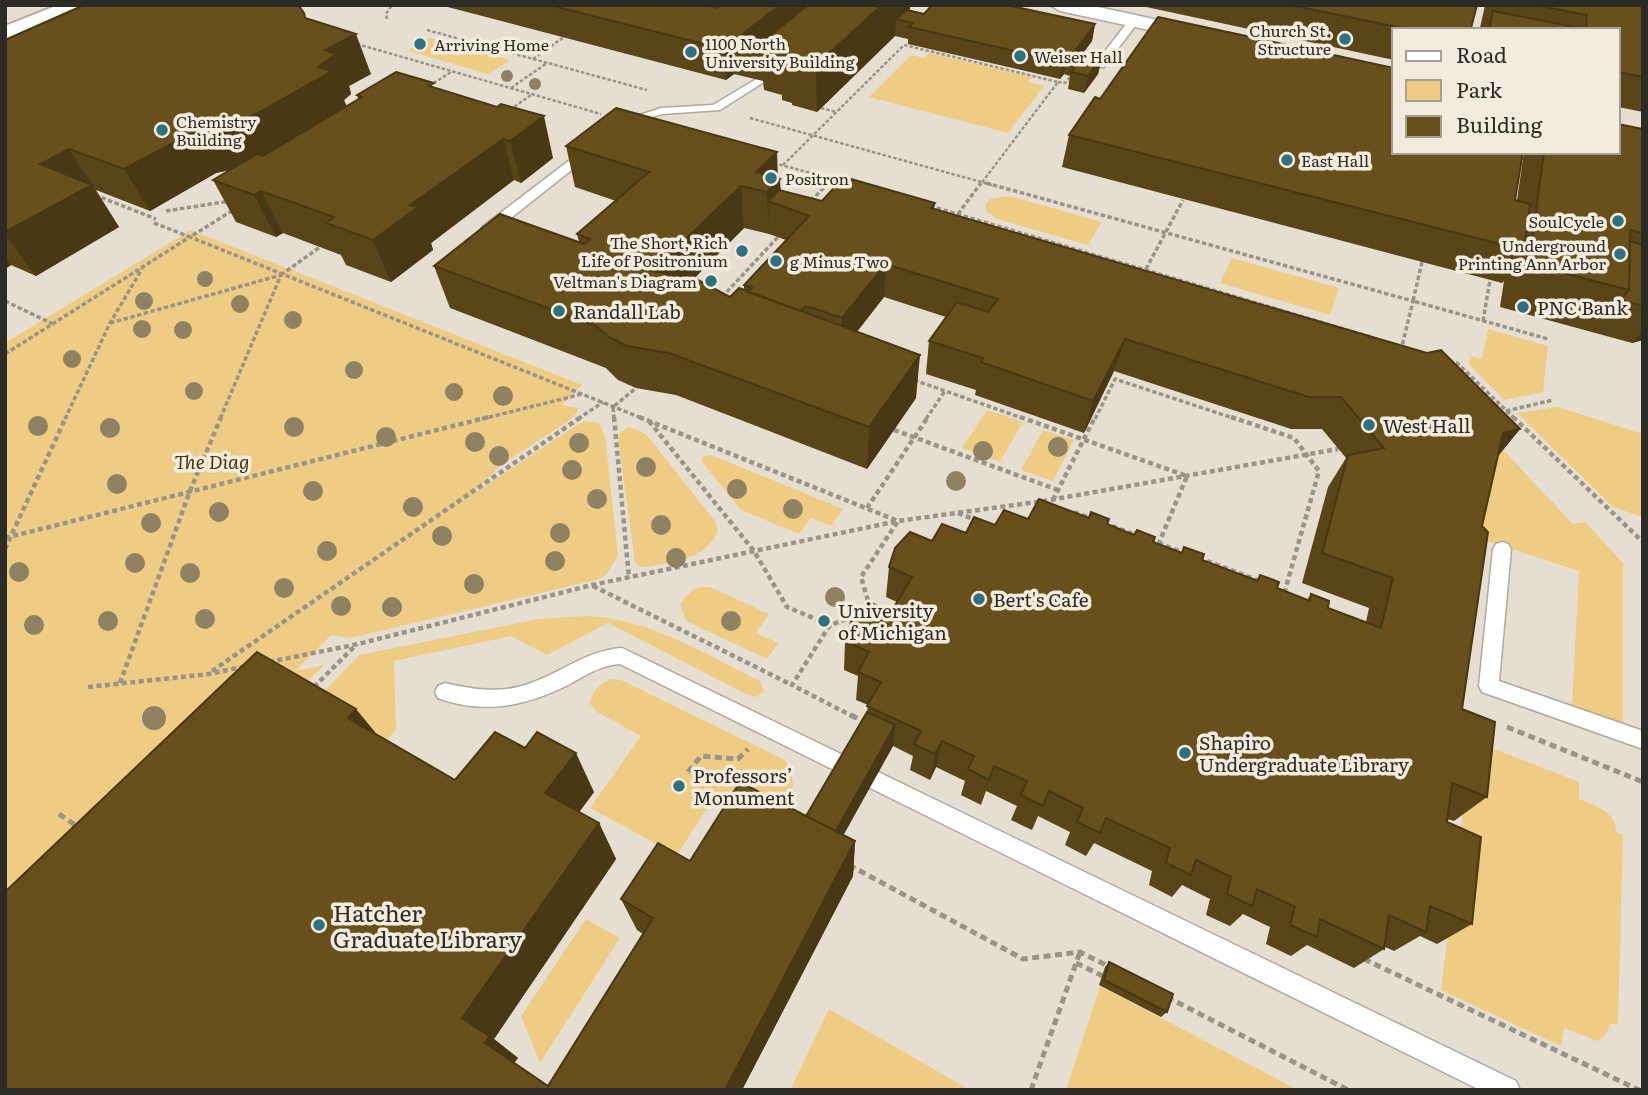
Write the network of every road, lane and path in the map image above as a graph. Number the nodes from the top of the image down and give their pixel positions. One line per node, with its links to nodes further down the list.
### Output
1 (78, 5): 7 (street)
2 (392, 5): 5 (path)
3 (1060, 5): 6 (street)
4 (98, 16): 13 (street)
5 (387, 19)
6 (1134, 21): 11 (street); 16 (lane)
7 (5, 34)
8 (564, 37): 14 (path)
9 (902, 39): 12 (path)
10 (346, 41): 17 (path)
11 (1226, 41)
12 (904, 45): 20 (path); 25 (path)
13 (5, 56)
14 (532, 59)
15 (547, 63): 22 (path)
16 (1101, 65)
17 (452, 72): 21 (path); 22 (path)
18 (1071, 76): 20 (path)
19 (760, 80): 27 (lane)
20 (1058, 82): 33 (path)
21 (429, 86)
22 (510, 88): 23 (path)
23 (533, 94): 26 (path); 27 (path)
24 (821, 108): 25 (path)
25 (837, 112): 30 (path)
26 (505, 114)
27 (621, 125)
28 (597, 144): 43 (lane)
29 (769, 162): 30 (path)
30 (783, 165): 31 (path)
31 (832, 179): 32 (path); 37 (path)
32 (845, 182)
33 (983, 182): 39 (path); 40 (path)
34 (1184, 200): 40 (path)
35 (84, 201): 41 (path)
36 (920, 203): 39 (path)
37 (806, 206)
38 (166, 211): 41 (path)
39 (958, 214): 47 (path)
40 (1165, 233): 47 (path); 51 (path)
41 (190, 237): 46 (path); 48 (path)
42 (778, 237): 52 (path)
43 (472, 242)
44 (320, 247): 48 (path)
45 (1422, 262): 51 (path)
46 (142, 268): 54 (path); 55 (path)
47 (1146, 269): 56 (path)
48 (281, 275): 54 (path); 64 (path); 78 (path)
49 (1490, 280): 53 (path)
50 (5, 301): 55 (path)
51 (1413, 301): 53 (path); 58 (path)
52 (717, 302)
53 (1483, 321): 57 (path)
54 (110, 323): 87 (path)
55 (54, 324): 59 (path)
56 (1376, 338)
57 (1548, 338)
58 (1413, 349)
59 (5, 354)
60 (1446, 359): 68 (path)
61 (906, 377): 63 (path)
62 (636, 388): 67 (path)
63 (945, 391): 72 (path); 73 (path)
64 (583, 394): 66 (path); 78 (path)
65 (1553, 400): 68 (path)
66 (603, 402): 67 (path); 104 (path)
67 (613, 407): 70 (path); 94 (path)
68 (1506, 411): 69 (path); 89 (path)
69 (1493, 413)
70 (649, 420): 82 (path); 93 (path)
71 (894, 430): 72 (path)
72 (914, 437): 77 (path); 82 (path)
73 (1083, 439): 75 (path); 76 (path); 77 (path)
74 (1338, 449): 75 (path)
75 (1306, 454): 76 (path); 96 (path)
76 (1187, 476): 79 (path); 90 (path)
77 (1058, 490): 79 (path)
78 (190, 491): 87 (path); 105 (path)
79 (1053, 500): 80 (path)
80 (1044, 501): 81 (path); 84 (path)
81 (1056, 506)
82 (867, 508): 85 (path)
83 (1069, 510): 90 (path)
84 (957, 513): 85 (path); 86 (path)
85 (898, 521): 93 (path); 98 (path)
86 (980, 522)
87 (12, 537): 88 (path); 91 (path)
88 (5, 538)
89 (1643, 542)
90 (1159, 543): 96 (path)
91 (5, 549)
92 (1502, 549): 113 (lane)
93 (754, 551): 94 (path); 100 (path)
94 (629, 578): 95 (path)
95 (592, 585): 101 (path); 106 (path)
96 (1285, 590): 97 (path)
97 (1281, 602)
98 (871, 611): 99 (path); 100 (path)
99 (880, 615)
100 (830, 625): 106 (path)
101 (358, 644): 102 (path); 108 (path)
102 (263, 663)
103 (249, 666): 104 (path)
104 (209, 674): 105 (path)
105 (120, 683): 107 (path)
106 (792, 685): 110 (path)
107 (88, 687)
108 (308, 691)
109 (445, 692): 112 (lane)
110 (870, 725)
111 (1503, 725): 115 (path)
112 (766, 727): 114 (path); 130 (lane)
113 (1643, 740)
114 (688, 772)
115 (1643, 782)
116 (58, 814): 118 (path)
117 (87, 819): 118 (path)
118 (79, 828): 119 (path); 120 (path)
119 (89, 835)
120 (69, 837)
121 (839, 860): 122 (path)
122 (1080, 952): 124 (path); 125 (path)
123 (1357, 955): 131 (path)
124 (1076, 962): 126 (path); 128 (path)
125 (1117, 971)
126 (1102, 976)
127 (1166, 996): 129 (path)
128 (1031, 1090)
129 (1348, 1090)
130 (1507, 1090)
131 (1639, 1090)

